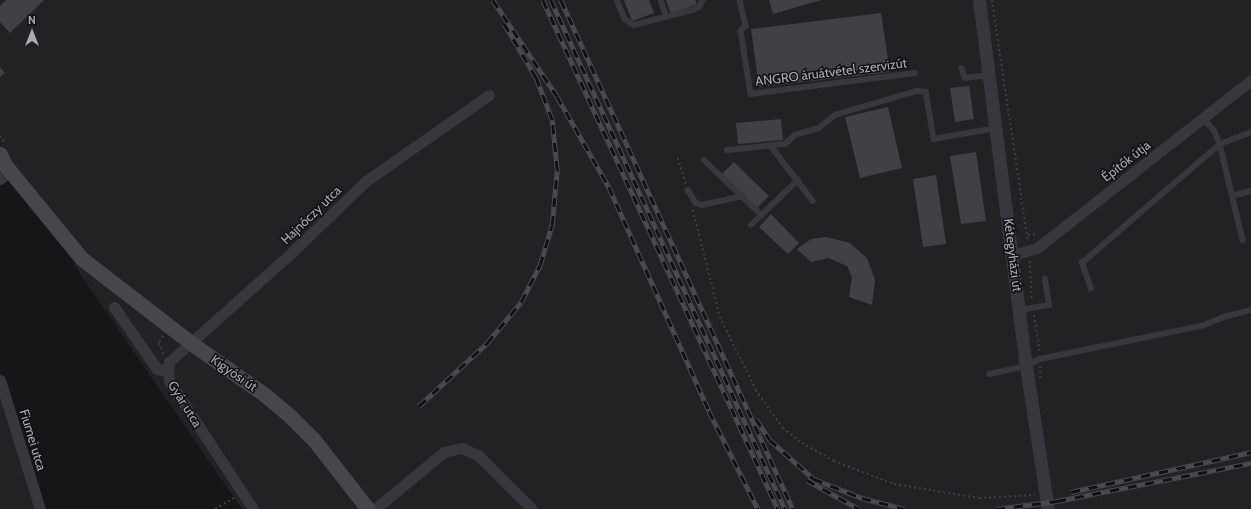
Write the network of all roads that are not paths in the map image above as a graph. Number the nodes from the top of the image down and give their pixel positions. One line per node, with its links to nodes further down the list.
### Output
1 (617, 0): 6 (lane)
2 (661, 0): 6 (lane)
3 (703, 0): 6 (lane)
4 (740, 0): 8 (lane, ANGRO áruátvétel szervizút)
5 (979, 0): 9 (street, Kétegyházi út)
6 (667, 17)
7 (962, 68): 9 (lane)
8 (915, 73)
9 (990, 75): 13 (street, Kétegyházi út)
10 (1251, 80): 12 (street, Építők útja)
11 (489, 95): 35 (street, Hajnóczy utca)
12 (1203, 118): 15 (lane); 29 (street, Építők útja)
13 (996, 128): 16 (lane); 29 (street, Kétegyházi út)
14 (1251, 132): 15 (lane)
15 (1220, 144): 24 (lane); 31 (lane)
16 (771, 146): 17 (lane); 20 (lane)
17 (727, 150)
18 (704, 160): 23 (lane)
19 (3, 166): 35 (main road, Kígyósi út)
20 (798, 180): 25 (lane); 26 (lane)
21 (688, 190): 23 (lane)
22 (1251, 191): 24 (lane)
23 (743, 196): 26 (lane)
24 (1233, 196): 28 (lane)
25 (813, 201)
26 (762, 215): 27 (lane)
27 (751, 225)
28 (1243, 240)
29 (1013, 255): 33 (street, Kétegyházi út)
30 (1045, 279): 33 (lane)
31 (1091, 289)
32 (114, 307): 37 (street, Gyár utca)
33 (1020, 310): 36 (street, Kétegyházi út)
34 (1251, 310): 36 (lane)
35 (191, 343): 37 (street, Hajnóczy utca); 42 (main road, Kígyósi út)
36 (1026, 366): 38 (lane); 45 (street, Kétegyházi út)
37 (168, 371): 41 (street, Gyár utca)
38 (989, 374)
39 (0, 380): 40 (street, Fiumei utca)
40 (40, 509)
41 (253, 509)
42 (368, 509)
43 (375, 509): 44 (street)
44 (532, 509)
45 (1048, 509)

